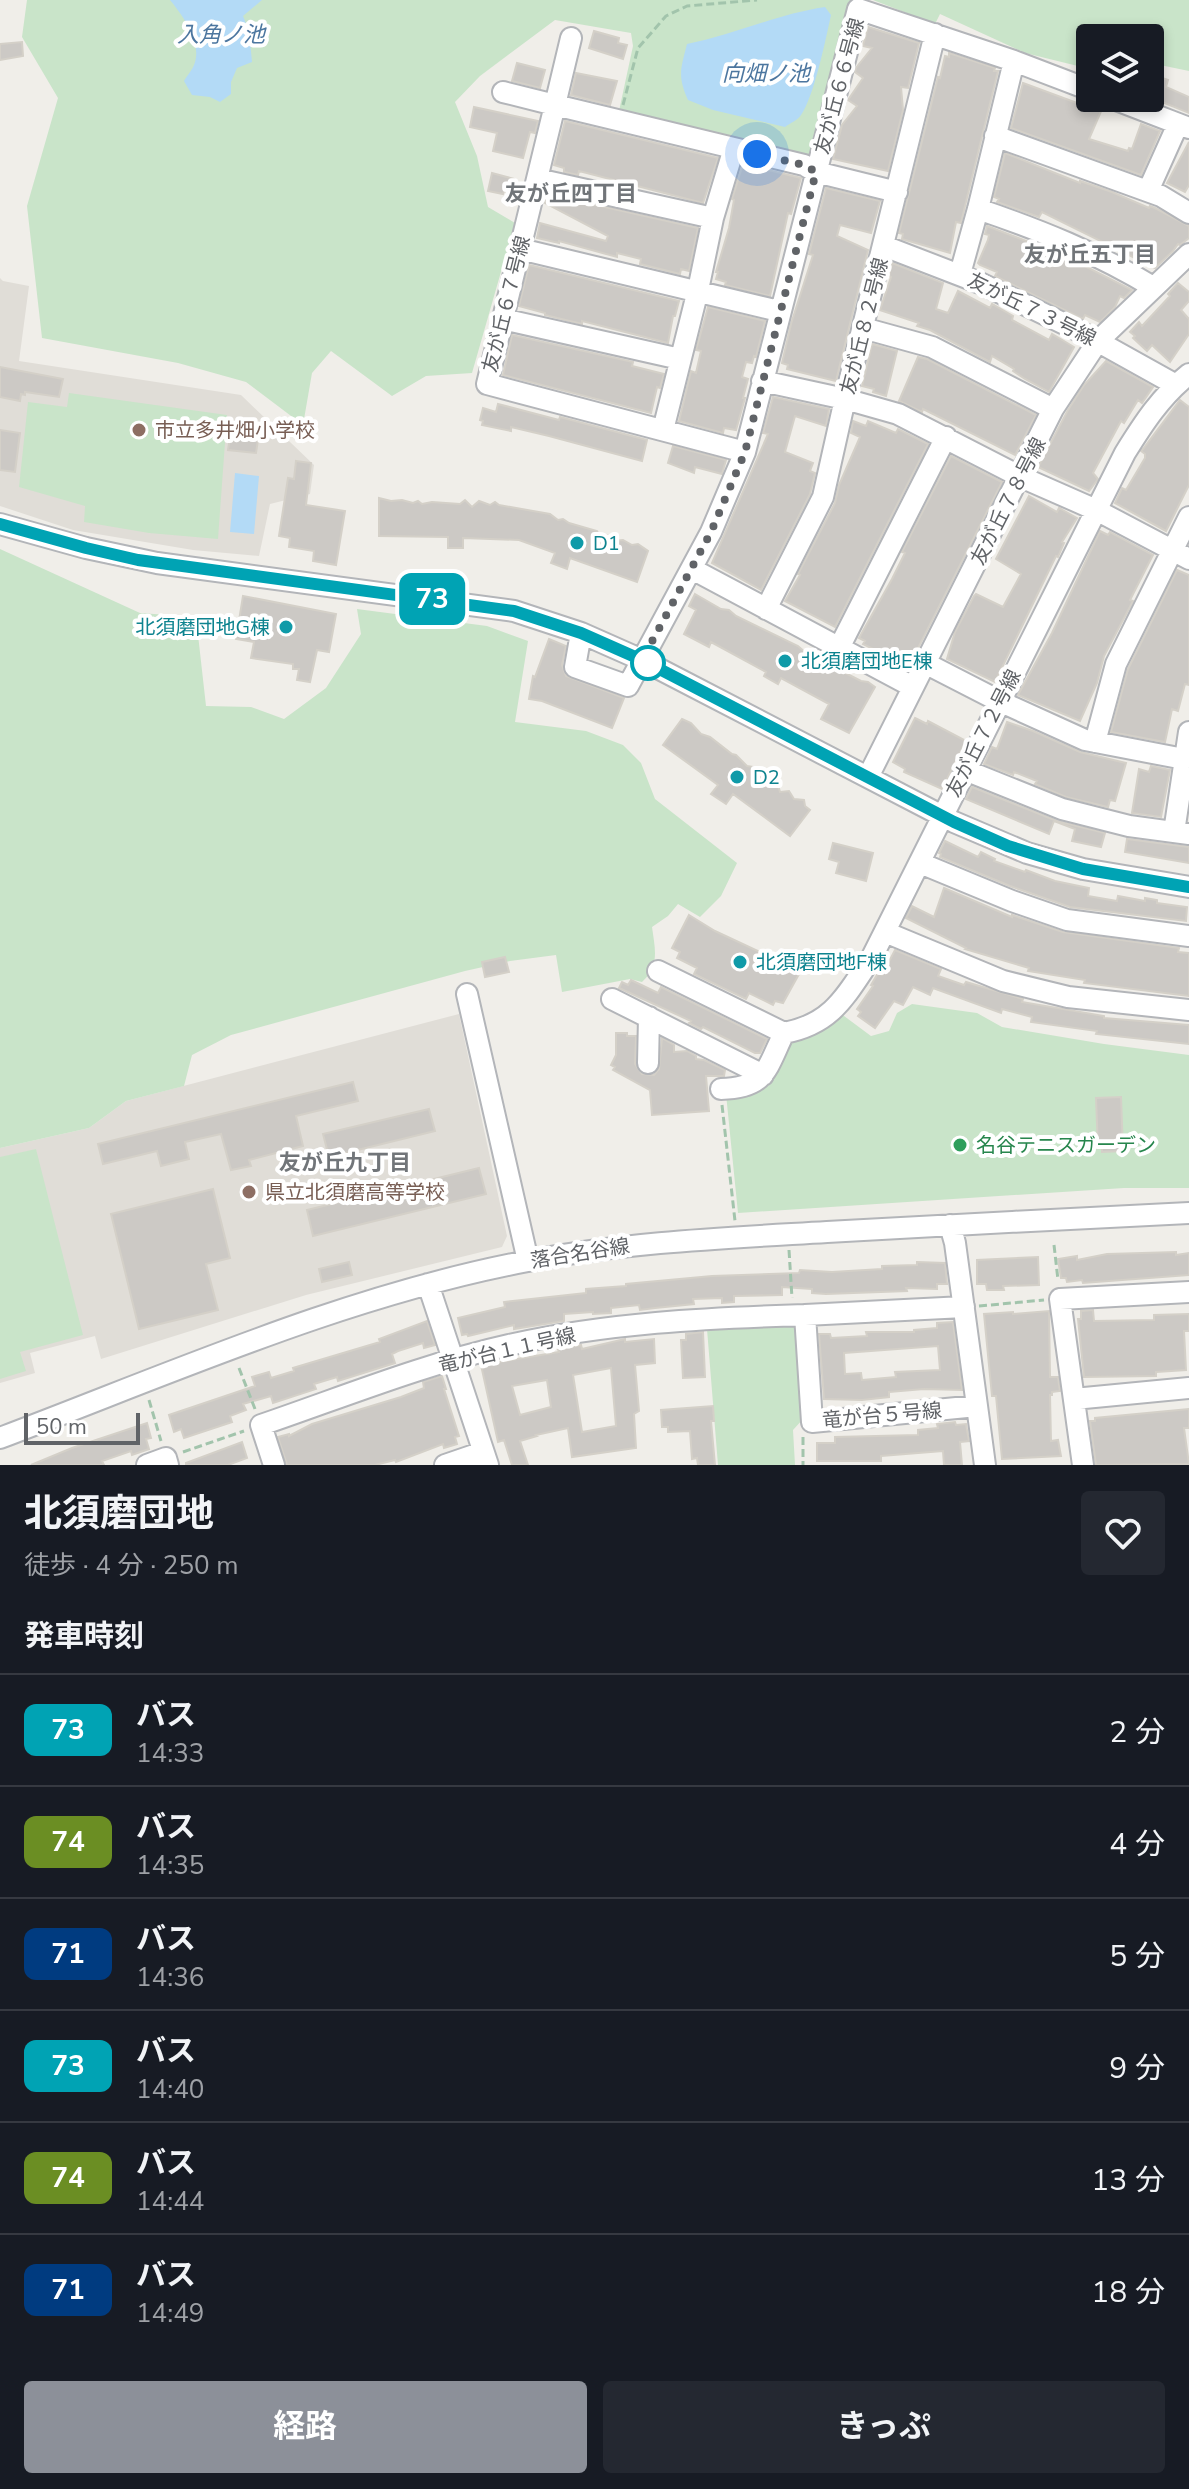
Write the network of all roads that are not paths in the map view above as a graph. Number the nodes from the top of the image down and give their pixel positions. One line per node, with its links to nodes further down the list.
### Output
1 (935, 34): 3 (street, 友が丘６６号線); 11 (street, 友が丘６６号線); 14 (street, 友が丘８２号線)
2 (571, 38): 6 (street, 友が丘６７号線)
3 (1014, 61): 4 (street, 友が丘６６号線); 9 (street)
4 (1076, 85)
5 (503, 92): 6 (street)
6 (555, 105): 10 (street); 12 (street, 友が丘６７号線)
7 (1148, 112): 8 (street)
8 (1184, 126): 13 (street)
9 (995, 136): 13 (street); 15 (street)
10 (734, 148): 11 (street); 17 (street)
11 (816, 172): 14 (street); 24 (street, 友が丘６６号線)
12 (537, 179): 17 (street); 19 (street, 友が丘６７号線)
13 (1148, 191): 16 (street)
14 (897, 192): 18 (street, 友が丘８２号線)
15 (978, 209): 21 (street); 22 (street)
16 (1189, 213)
17 (713, 218): 23 (street)
18 (884, 246): 21 (street, 友が丘７３号線); 26 (street, 友が丘８２号線)
19 (520, 249): 23 (street); 25 (street, 友が丘６７号線)
20 (1189, 254): 22 (street, 友が丘７８号線)
21 (960, 274): 27 (street, 友が丘７３号線)
22 (1153, 287): 27 (street, 友が丘７８号線)
23 (698, 290): 24 (street); 28 (street)
24 (779, 311): 30 (street, 友が丘６６号線)
25 (502, 319): 28 (street); 33 (street, 友が丘６７号線)
26 (863, 328): 31 (street, 友が丘８２号線); 32 (street)
27 (1098, 341): 29 (street, 友が丘７３号線); 32 (street, 友が丘７８号線)
28 (680, 359): 33 (street)
29 (1182, 379): 37 (street, 友が丘７２号線)
30 (762, 381): 31 (street); 35 (street, 友が丘６６号線)
31 (845, 399): 34 (street); 42 (street, 友が丘８２号線)
32 (1053, 409): 36 (street, 友が丘７８号線)
33 (663, 430): 35 (street, 友が丘６７号線)
34 (946, 437): 36 (street); 44 (street)
35 (745, 452): 41 (street, 友が丘６６号線)
36 (1021, 477): 37 (street); 46 (street, 友が丘７８号線)
37 (1096, 510): 40 (street); 48 (street, 友が丘７２号線)
38 (1189, 517): 40 (street)
39 (0, 524): 43 (street)
40 (1180, 554): 50 (street)
41 (692, 569): 42 (street); 45 (street, 友が丘６６号線)
42 (766, 609): 44 (street)
43 (581, 633): 45 (street); 45 (street, 友が丘６６号線)
44 (840, 646): 47 (street)
45 (642, 660): 53 (street)
46 (925, 663): 47 (street, 友が丘７８号線); 48 (street)
47 (913, 687): 53 (street, 友が丘７８号線)
48 (999, 701): 50 (street); 52 (street, 友が丘７２号線)
49 (1189, 732): 51 (street)
50 (1095, 742): 51 (street)
51 (1184, 759): 55 (street)
52 (965, 770): 54 (street, 友が丘７２号線); 55 (street)
53 (868, 777): 54 (street)
54 (941, 815): 56 (street, 友が丘７２号線); 57 (street)
55 (1181, 833)
56 (920, 863): 58 (street, 友が丘７２号線); 59 (street)
57 (1189, 887)
58 (885, 932): 63 (street); 65 (street, 友が丘７２号線)
59 (1189, 936)
60 (658, 971): 65 (street)
61 (467, 994): 71 (street)
62 (612, 999): 64 (street)
63 (1189, 1010)
64 (649, 1017): 66 (street); 67 (street)
65 (784, 1033): 67 (street)
66 (648, 1063)
67 (763, 1075): 68 (street)
68 (721, 1089)
69 (1189, 1213): 70 (street, 落合名谷線)
70 (950, 1225): 71 (street, 落合名谷線); 74 (street)
71 (528, 1261): 72 (street, 落合名谷線)
72 (428, 1284): 76 (street); 80 (street, 落合名谷線)
73 (1189, 1292): 78 (street)
74 (964, 1307): 75 (street); 79 (street)
75 (799, 1315): 76 (street, 竜が台１１号線); 79 (street, 竜が台５号線)
76 (453, 1359): 81 (street); 82 (street, 竜が台１１号線)
77 (1189, 1388): 78 (street)
78 (1074, 1399): 85 (street)
79 (977, 1406): 84 (street)
80 (0, 1438)
81 (486, 1458): 83 (street)
82 (274, 1465)
83 (445, 1465)
84 (985, 1465)
85 (1083, 1465)

